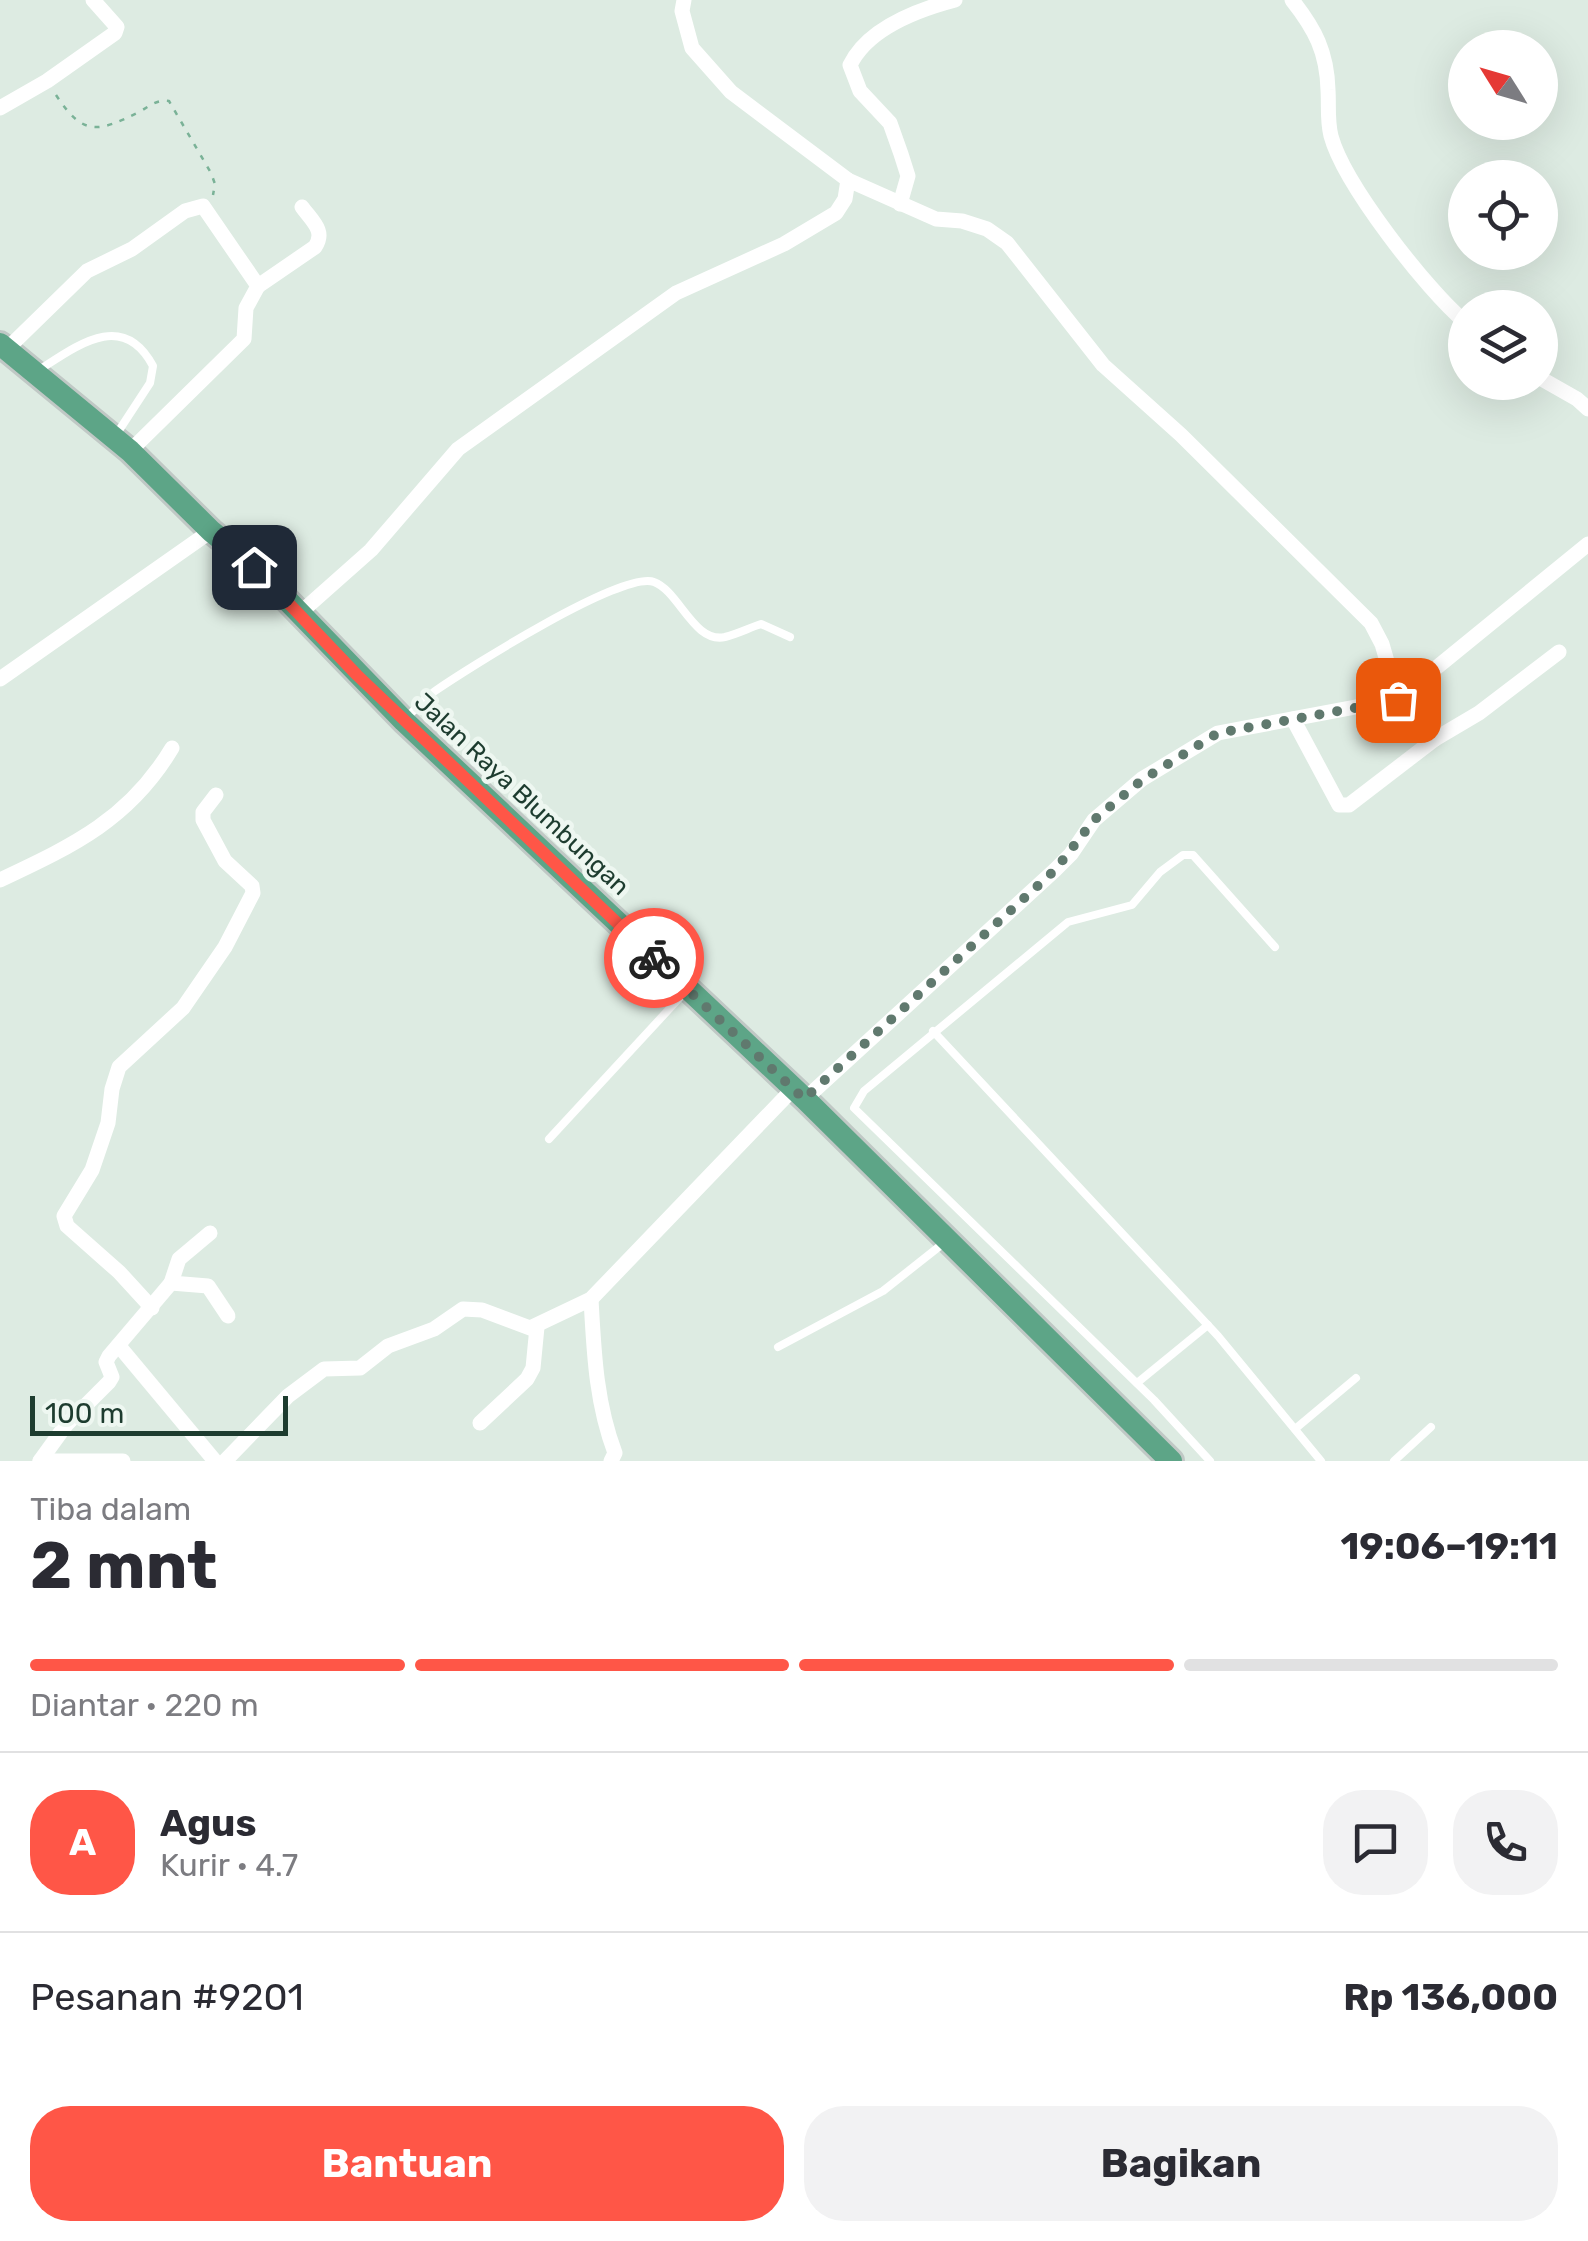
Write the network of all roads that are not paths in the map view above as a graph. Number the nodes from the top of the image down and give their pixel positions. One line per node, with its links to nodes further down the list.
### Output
1 (93, 0): 5 (street)
2 (684, 0): 6 (street)
3 (955, 0): 7 (street)
4 (1292, 0): 10 (street)
5 (0, 108)
6 (848, 180): 7 (street); 18 (street)
7 (900, 204): 22 (street)
8 (302, 207): 9 (street)
9 (258, 286): 11 (street); 15 (street)
10 (1448, 308)
11 (3, 346): 12 (main road, Jalan Raya Blumbungan)
12 (36, 373): 15 (main road, Jalan Raya Blumbungan); 15 (lane)
13 (1558, 388): 14 (street)
14 (1588, 410)
15 (122, 444): 16 (main road, Jalan Raya Blumbungan)
16 (212, 530): 18 (main road, Jalan Raya Blumbungan); 21 (street)
17 (1588, 544): 22 (street)
18 (300, 613): 24 (main road, Jalan Raya Blumbungan)
19 (790, 637): 24 (lane)
20 (1559, 652): 25 (street)
21 (0, 679)
22 (1398, 700): 23 (street); 25 (street)
23 (1293, 719): 25 (street); 32 (street)
24 (404, 720): 30 (main road, Jalan Raya Blumbungan)
25 (1435, 739)
26 (172, 748): 28 (street)
27 (216, 795): 38 (street)
28 (0, 880)
29 (1275, 947): 31 (lane)
30 (687, 989): 32 (main road, Jalan Raya Blumbungan); 33 (lane)
31 (933, 1031): 40 (lane); 45 (lane)
32 (799, 1094): 35 (main road, Jalan Raya Blumbungan); 37 (street)
33 (549, 1138)
34 (210, 1233): 36 (street)
35 (948, 1239): 43 (lane); 54 (main road, Jalan Raya Blumbungan)
36 (171, 1283): 38 (street); 39 (street)
37 (591, 1299): 41 (street); 53 (street)
38 (152, 1308): 42 (street)
39 (228, 1316)
40 (1208, 1325): 45 (lane); 48 (lane)
41 (537, 1327): 46 (street); 52 (street)
42 (119, 1346): 49 (street); 51 (street)
43 (778, 1347)
44 (1356, 1378): 48 (lane)
45 (1137, 1384): 55 (lane)
46 (480, 1423)
47 (1431, 1427): 57 (lane)
48 (1295, 1429): 56 (lane)
49 (40, 1461): 50 (street)
50 (122, 1461)
51 (215, 1461)
52 (224, 1461)
53 (611, 1461)
54 (1171, 1461)
55 (1210, 1461)
56 (1321, 1461)
57 (1394, 1461)

